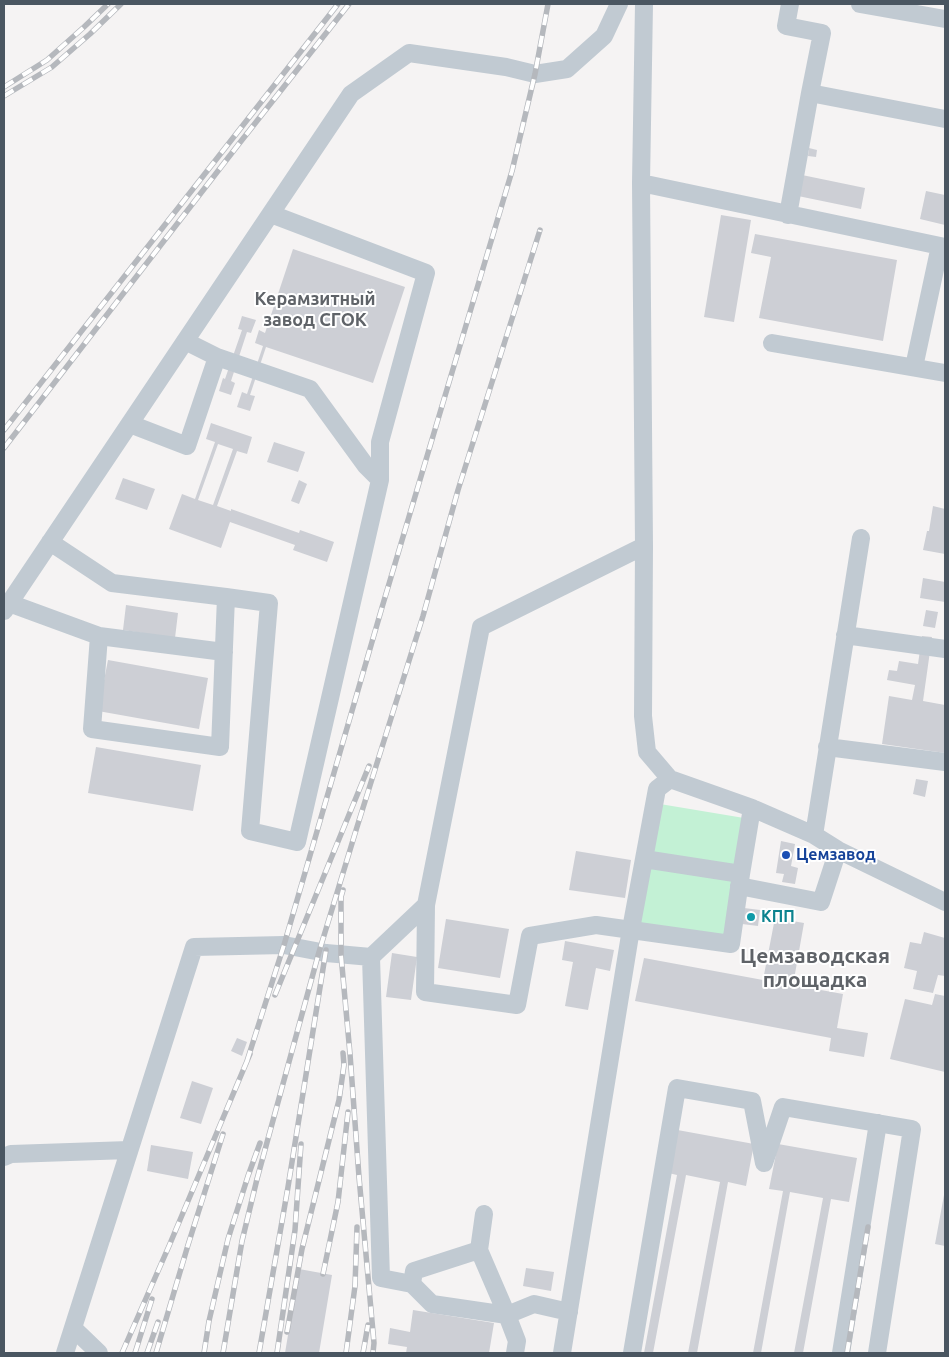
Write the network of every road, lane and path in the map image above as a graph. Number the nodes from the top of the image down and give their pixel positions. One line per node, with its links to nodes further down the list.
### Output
1 (619, 4): 9 (street)
2 (644, 4): 8 (street)
3 (790, 4): 6 (street)
4 (860, 4): 5 (street)
5 (945, 19)
6 (810, 93): 7 (street); 10 (street)
7 (945, 119)
8 (641, 183): 10 (street); 21 (street)
9 (271, 214): 12 (street); 18 (street)
10 (788, 215): 11 (street)
11 (942, 246): 15 (street)
12 (185, 341): 14 (street); 17 (street)
13 (772, 343): 15 (street)
14 (217, 357): 17 (street); 18 (street)
15 (914, 368): 16 (street)
16 (945, 373)
17 (130, 424): 20 (street)
18 (380, 480): 22 (street)
19 (861, 538): 24 (street)
20 (50, 542): 22 (street); 23 (street)
21 (644, 546): 30 (street); 37 (street)
22 (226, 598): 27 (street)
23 (6, 607): 25 (street)
24 (845, 635): 26 (street); 28 (street)
25 (99, 636): 27 (street); 27 (street)
26 (945, 649)
27 (224, 652)
28 (827, 747): 29 (street); 32 (street)
29 (945, 762)
30 (670, 779): 31 (street); 34 (street)
31 (752, 808): 32 (street); 35 (street)
32 (814, 834): 33 (street)
33 (838, 850): 35 (street); 36 (street)
34 (644, 859): 35 (street); 38 (street)
35 (740, 880): 38 (street)
36 (945, 902)
37 (426, 905): 38 (street); 39 (street)
38 (631, 929): 46 (street)
39 (371, 957): 41 (street); 45 (street)
40 (878, 1123): 53 (street); 54 (street); 55 (street)
41 (130, 1150): 42 (street); 48 (street)
42 (4, 1157)
43 (484, 1214): 44 (street)
44 (479, 1250): 45 (street); 47 (street)
45 (412, 1284): 47 (street)
46 (569, 1312): 47 (street); 52 (street)
47 (507, 1315): 51 (street)
48 (73, 1328): 49 (street); 50 (street)
49 (65, 1353)
50 (100, 1353)
51 (515, 1353)
52 (562, 1353)
53 (632, 1353)
54 (841, 1353)
55 (877, 1353)

